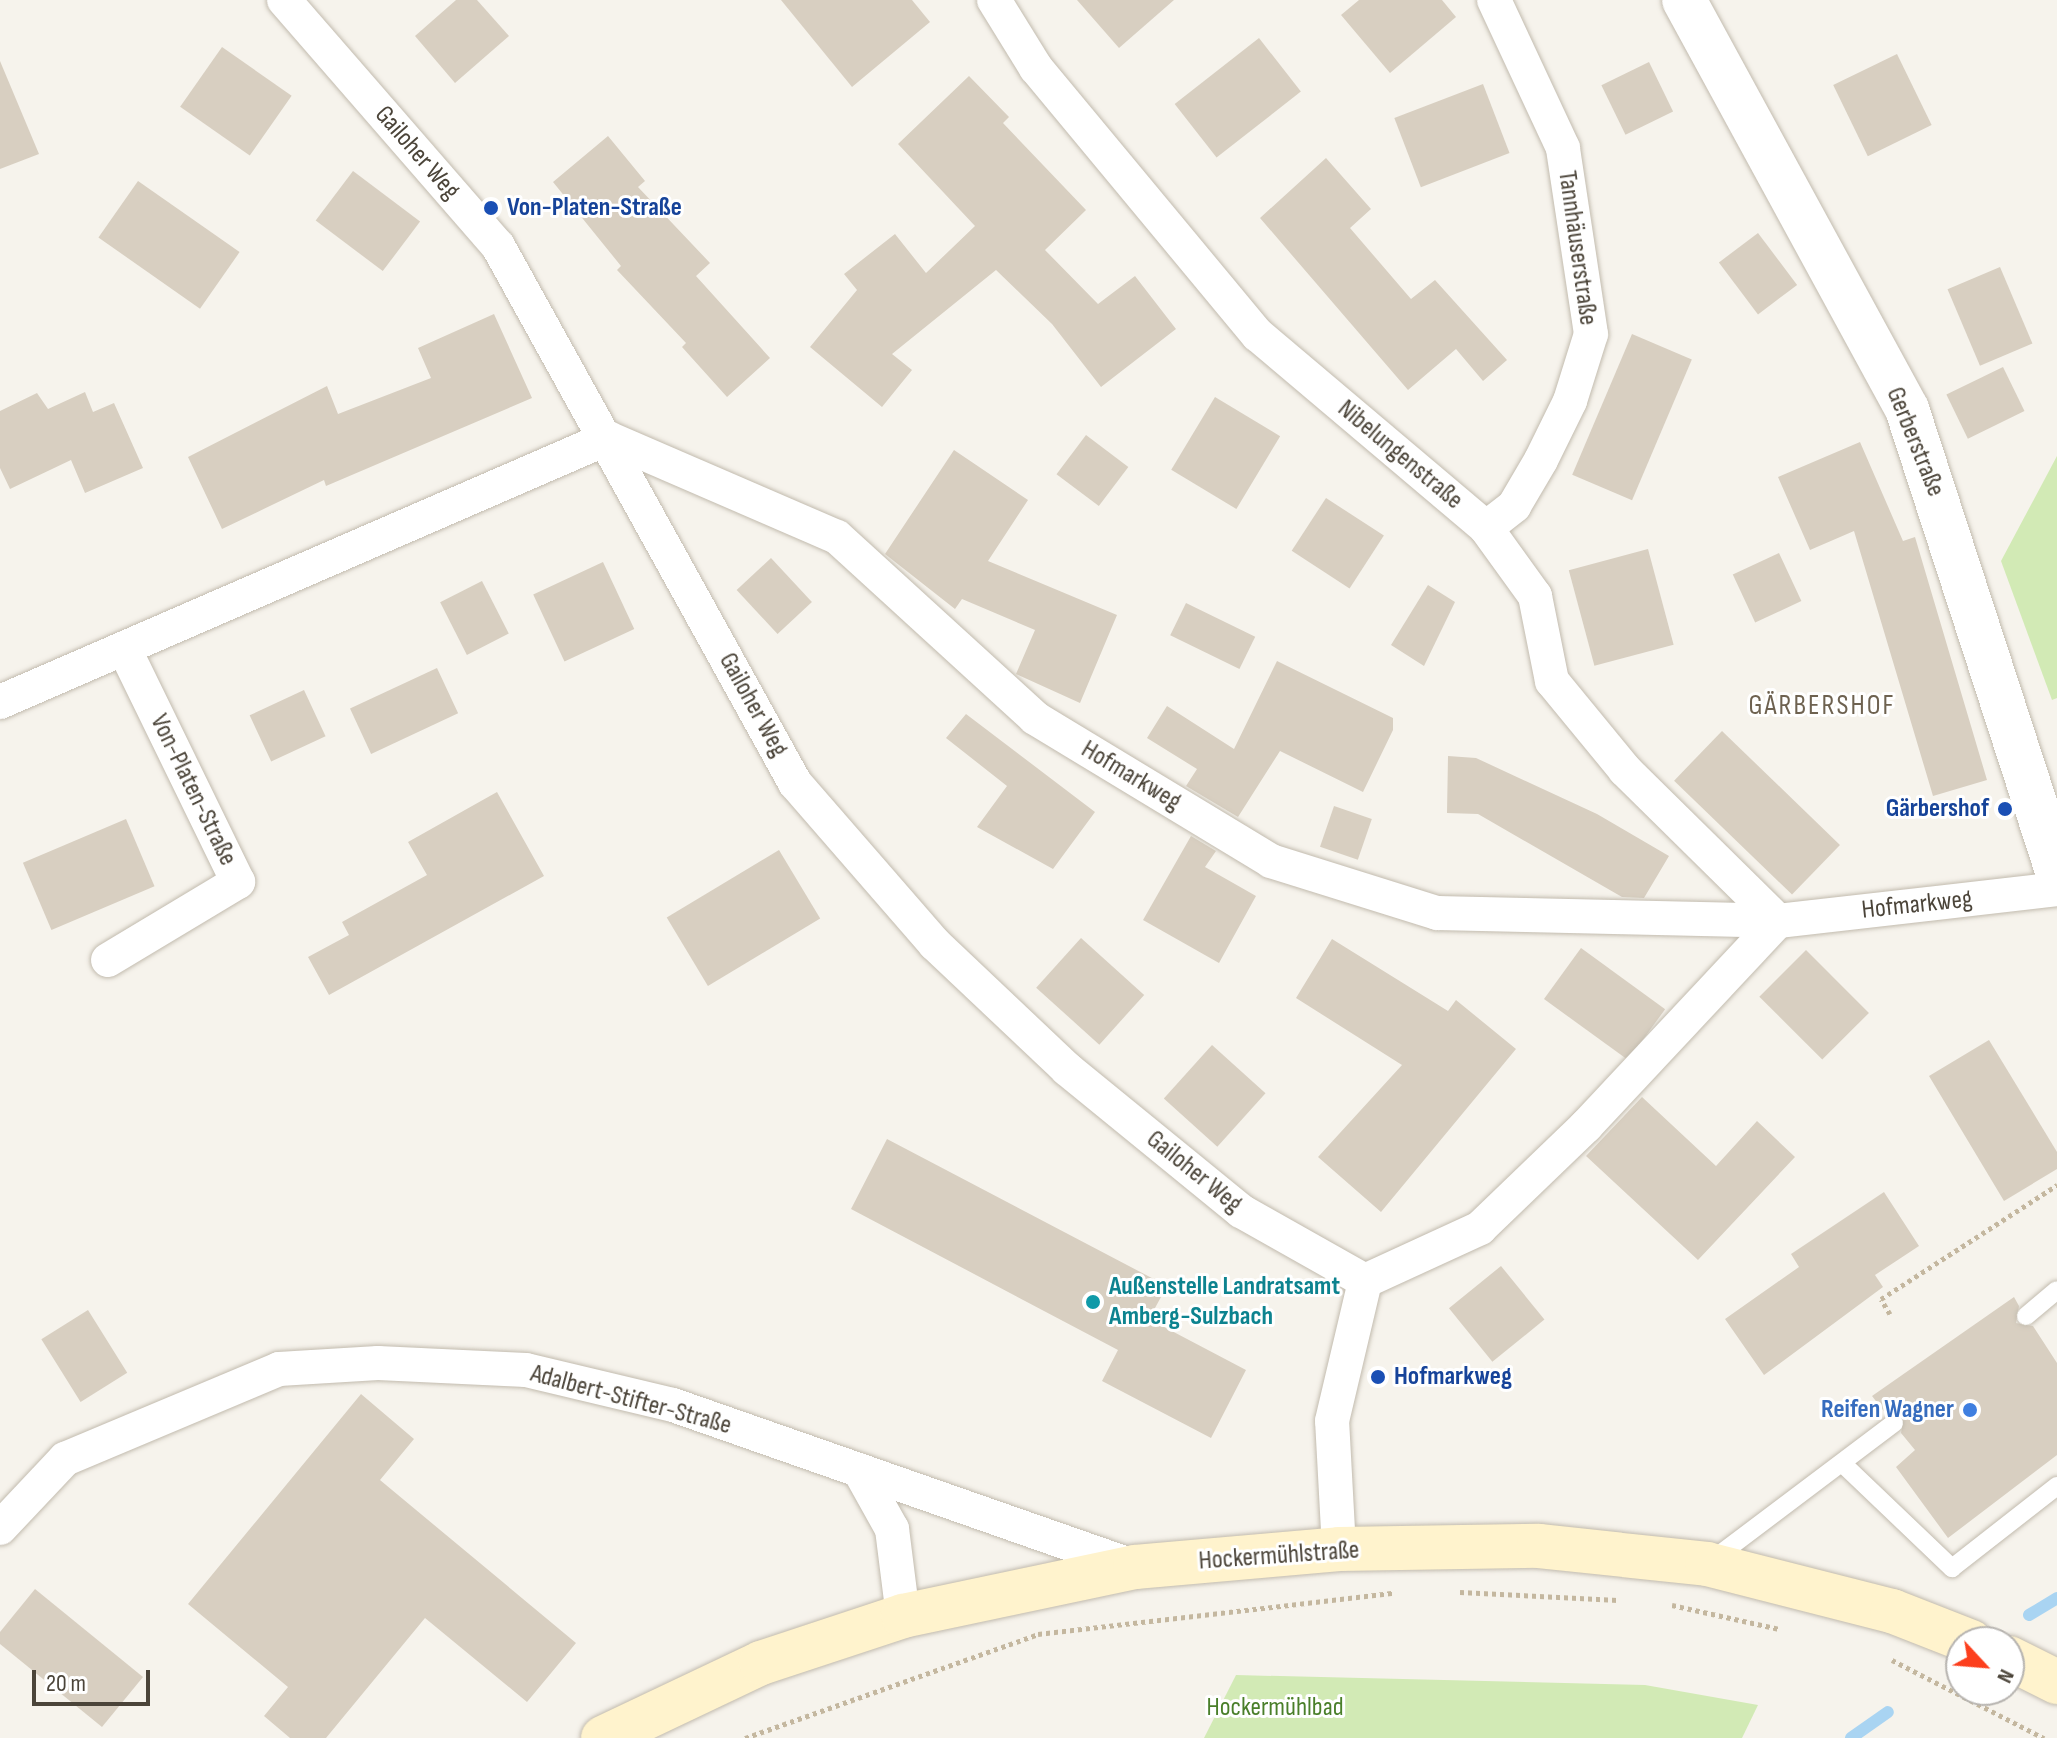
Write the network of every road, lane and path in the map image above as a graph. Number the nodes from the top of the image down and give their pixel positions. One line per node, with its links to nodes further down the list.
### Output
1 (284, 0): 5 (street, Gailoher Weg)
2 (994, 0): 6 (street, Nibelungenstraße)
3 (1494, 0): 6 (street, Tannhäuserstraße)
4 (1684, 0): 9 (street, Gerberstraße)
5 (608, 438): 7 (street); 11 (street, Hofmarkweg); 14 (street, Gailoher Weg)
6 (1486, 528): 11 (street, Nibelungenstraße)
7 (124, 648): 8 (street); 12 (street, Von-Platen-Straße)
8 (0, 702)
9 (2057, 870)
10 (2057, 889): 11 (street, Hofmarkweg)
11 (1778, 921): 14 (street)
12 (108, 960)
13 (2057, 1185): 16 (path)
14 (1365, 1281): 23 (street)
15 (2057, 1290): 17 (lane)
16 (1890, 1314)
17 (2026, 1316)
18 (1894, 1423): 19 (lane)
19 (1843, 1464): 21 (lane); 24 (lane)
20 (859, 1470): 22 (street, Adalbert-Stifter-Straße); 25 (street, Adalbert-Stifter-Straße); 30 (street)
21 (2057, 1486)
22 (0, 1528)
23 (1339, 1549): 24 (main road, Hockermühlstraße); 25 (main road, Hockermühlstraße)
24 (1707, 1564): 31 (main road, Hockermühlstraße)
25 (1135, 1567): 30 (main road, Hockermühlstraße)
26 (1403, 1592): 37 (path)
27 (1451, 1592): 28 (path)
28 (1624, 1600)
29 (1656, 1602): 32 (path)
30 (903, 1616): 36 (main road, Hockermühlstraße)
31 (1945, 1632)
32 (1796, 1633)
33 (1889, 1658): 38 (path)
34 (2025, 1666): 35 (main road)
35 (2057, 1682)
36 (603, 1738)
37 (745, 1738)
38 (2044, 1738)

